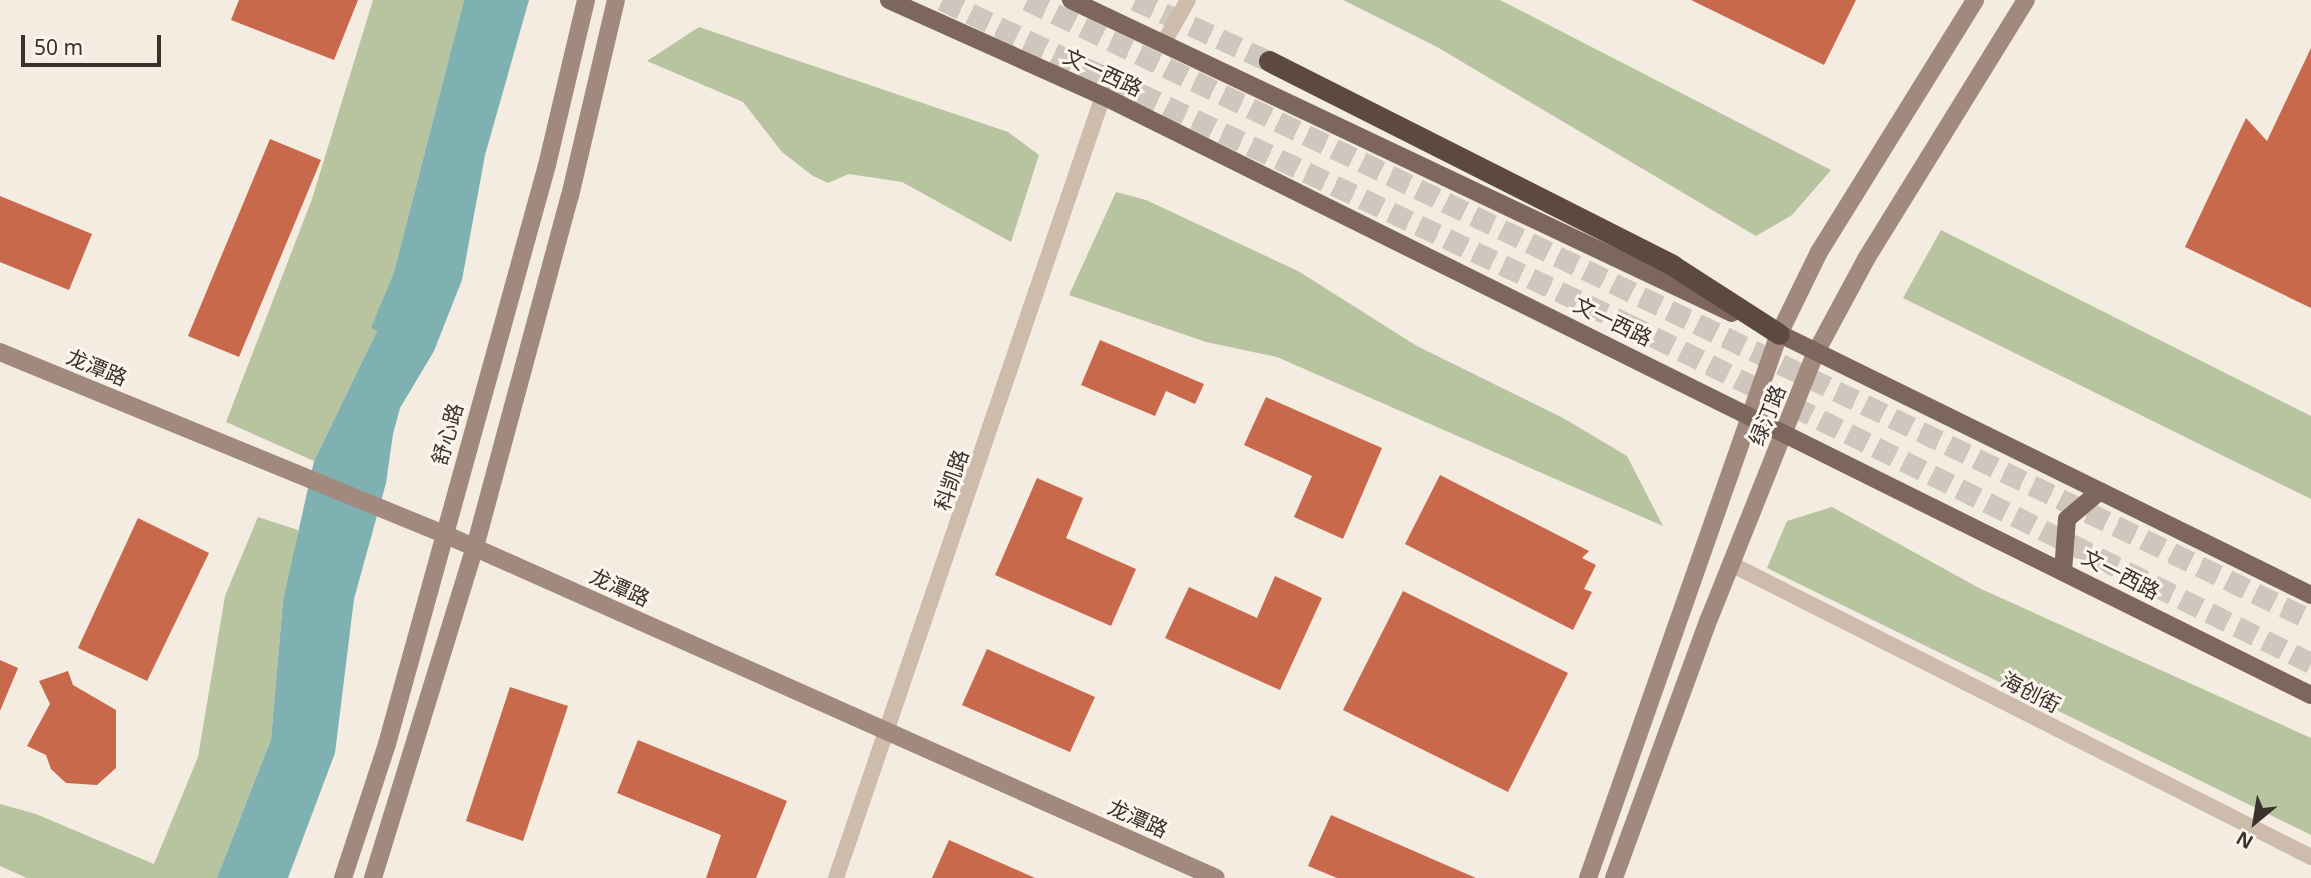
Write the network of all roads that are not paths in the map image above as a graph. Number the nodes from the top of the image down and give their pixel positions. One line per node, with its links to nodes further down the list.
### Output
1 (586, 0): 17 (street, 舒心路)
2 (616, 0): 18 (street)
3 (889, 0): 10 (main road, 文一西路)
4 (1072, 0): 8 (main road)
5 (1188, 0): 8 (street)
6 (1975, 0): 11 (street, 绿汀路)
7 (2026, 0): 13 (street, 绿汀路)
8 (1164, 42): 11 (main road)
9 (1269, 61): 11 (highway)
10 (1103, 96): 14 (main road, 文一西路); 23 (street, 科凯路)
11 (1779, 334): 13 (main road); 14 (street, 绿汀路)
12 (0, 352): 17 (street, 龙潭路)
13 (1816, 352): 15 (street, 绿汀路); 16 (main road)
14 (1748, 413): 15 (main road, 文一西路); 29 (street, 绿汀路)
15 (1785, 431): 19 (street, 绿汀路); 20 (main road, 文一西路)
16 (2100, 491): 20 (main road); 21 (main road)
17 (443, 533): 18 (street, 龙潭路); 25 (street, 舒心路)
18 (475, 547): 23 (street, 龙潭路); 26 (street)
19 (1731, 564): 24 (street, 海创街); 30 (street, 绿汀路)
20 (2063, 571): 22 (main road, 文一西路)
21 (2311, 595)
22 (2311, 695)
23 (885, 731): 27 (street, 科凯路); 28 (street, 龙潭路)
24 (2311, 857)
25 (342, 878)
26 (373, 878)
27 (836, 878)
28 (1216, 878)
29 (1588, 878)
30 (1614, 878)

